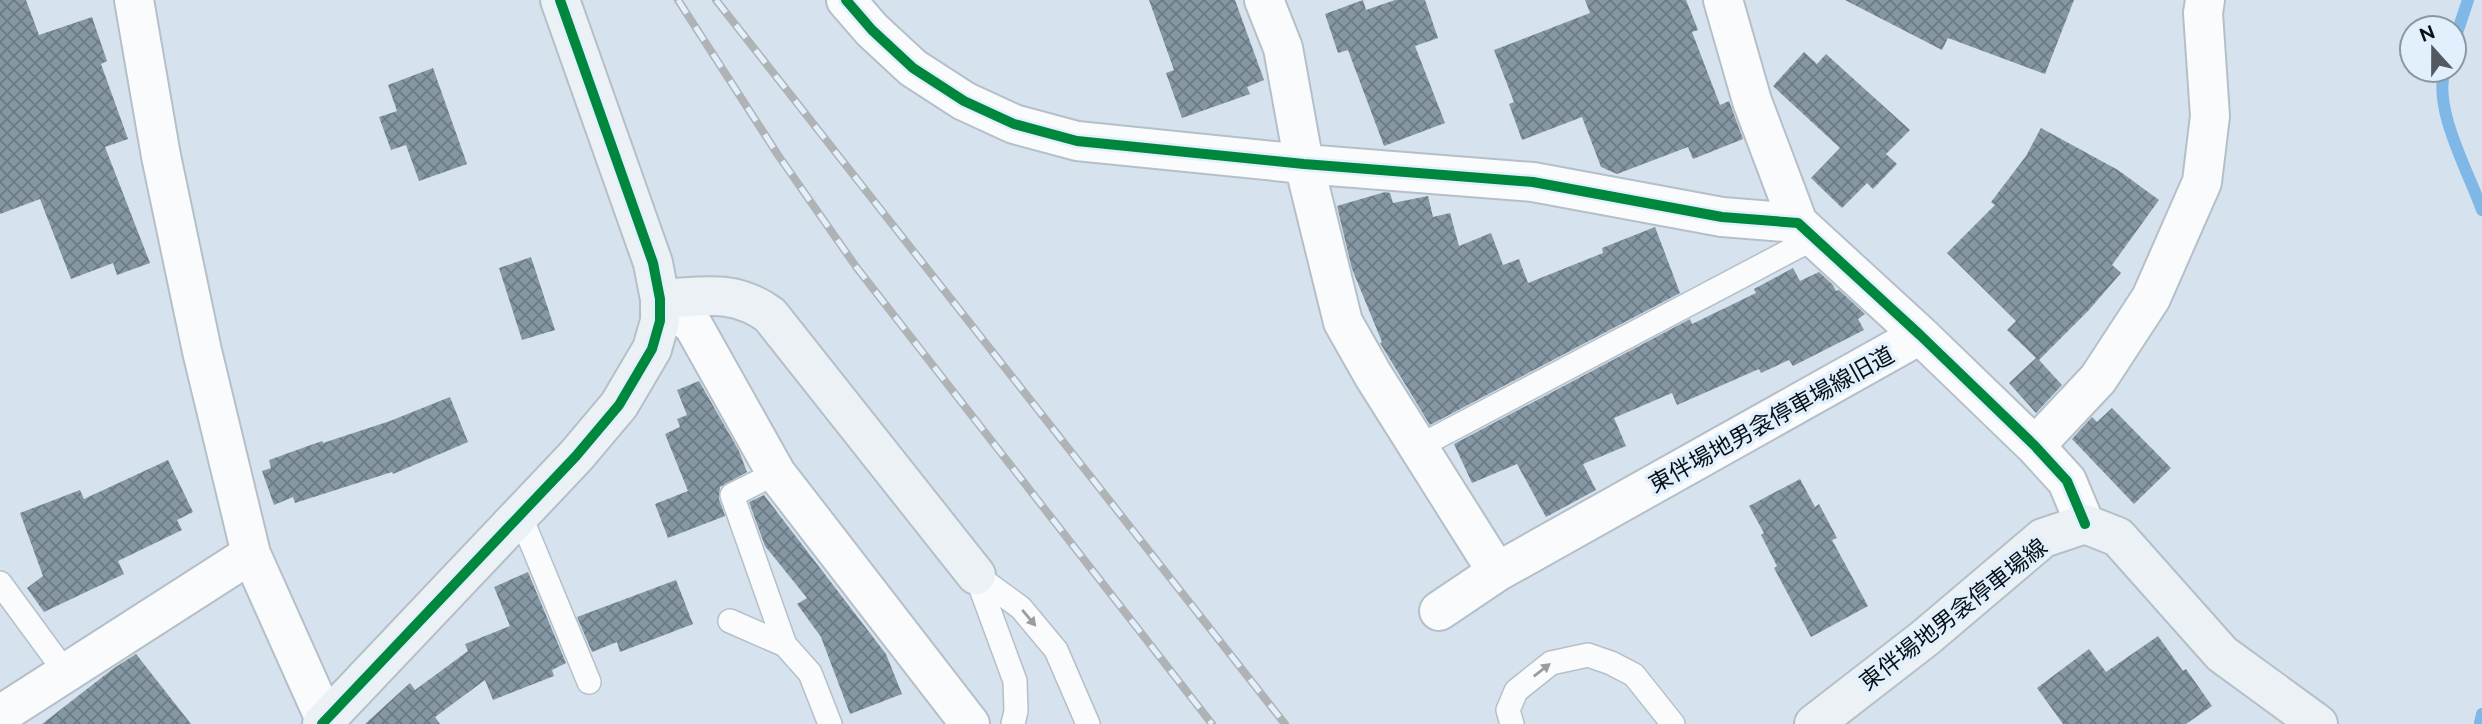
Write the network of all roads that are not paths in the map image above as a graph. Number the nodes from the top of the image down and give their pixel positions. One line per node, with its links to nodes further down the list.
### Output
1 (134, 0): 16 (street)
2 (560, 0): 9 (street)
3 (846, 0): 7 (street)
4 (1264, 0): 7 (street)
5 (1723, 0): 8 (street)
6 (2205, 0): 11 (street)
7 (1304, 164): 8 (street); 12 (street)
8 (1806, 231): 10 (street); 12 (lane)
9 (660, 299): 13 (street); 14 (street); 18 (street)
10 (1920, 334): 11 (street, 東伴場地男衾停車場線旧道); 17 (street, 東伴場地男衾停車場線旧道)
11 (2035, 446): 15 (street, 東伴場地男衾停車場線旧道)
12 (1418, 447): 17 (street)
13 (776, 473): 22 (lane); 30 (street)
14 (520, 515): 24 (lane); 28 (street)
15 (2085, 524): 26 (street); 34 (street, 東伴場地男衾停車場線)
16 (251, 554): 23 (street); 28 (street)
17 (1497, 572): 20 (street, 東伴場地男衾停車場線旧道)
18 (976, 575): 31 (lane); 32 (lane, one-way to 32)
19 (0, 583): 23 (lane)
20 (1439, 611)
21 (730, 621): 22 (lane)
22 (785, 645): 29 (lane)
23 (66, 673): 25 (street)
24 (589, 682)
25 (0, 715)
26 (2299, 720)
27 (1666, 722): 33 (lane, one-way to 27)
28 (325, 723)
29 (830, 724)
30 (971, 724)
31 (1013, 724)
32 (1088, 724)
33 (1512, 724)
34 (1814, 724)

